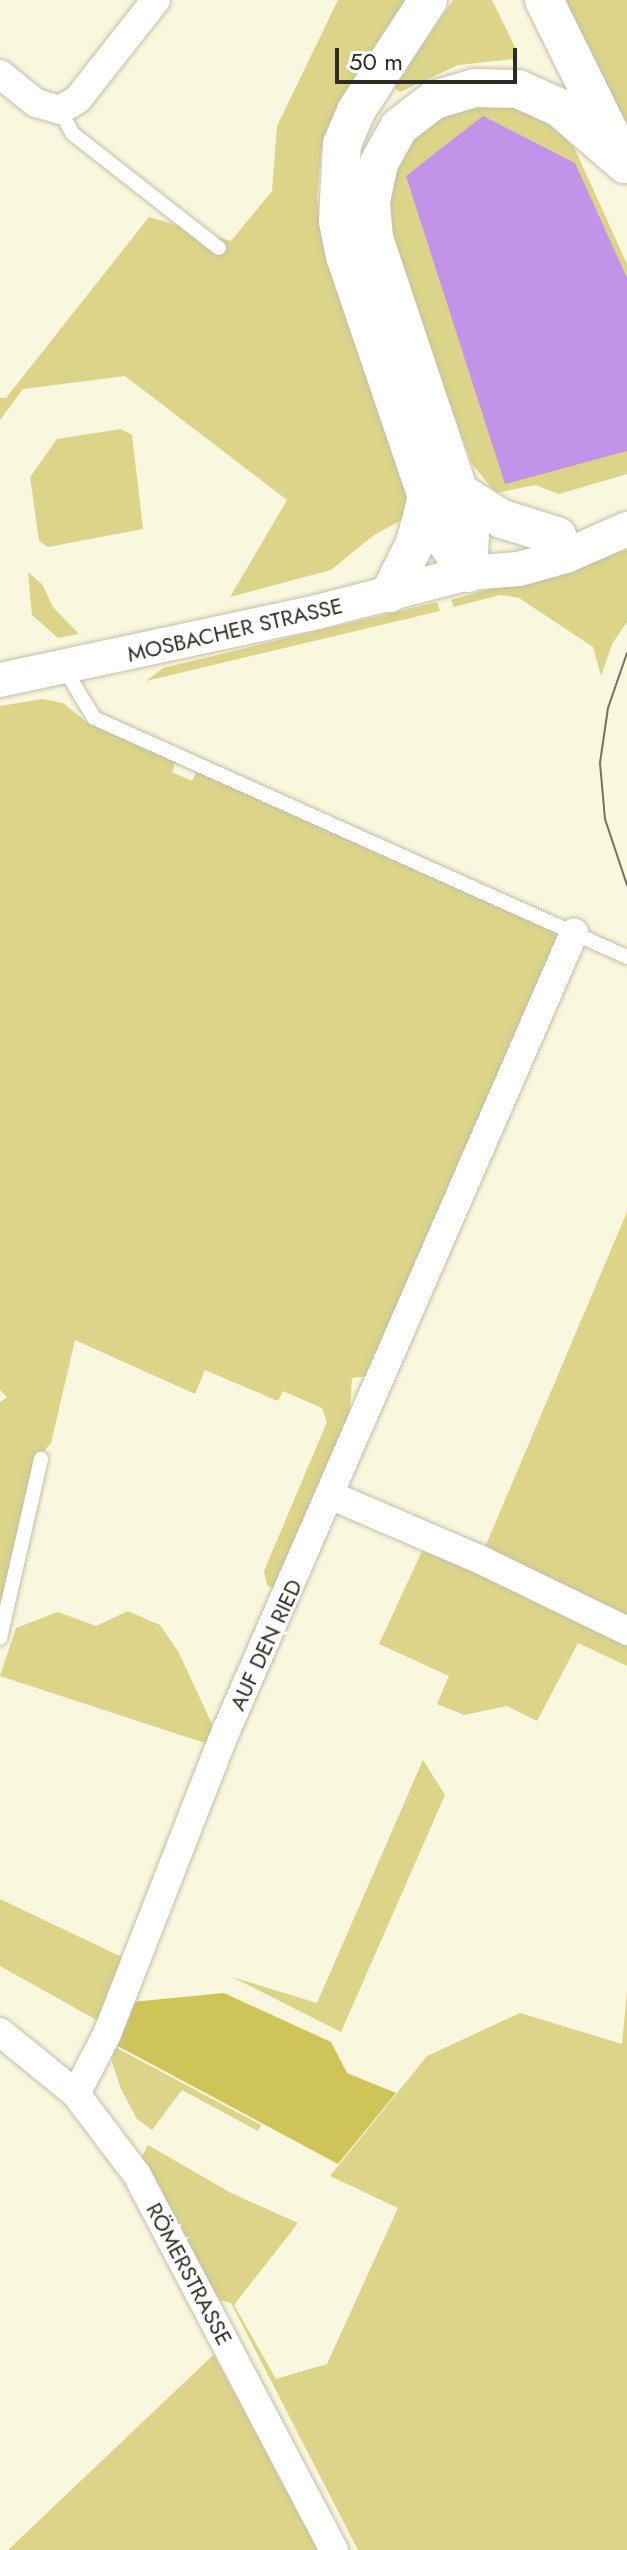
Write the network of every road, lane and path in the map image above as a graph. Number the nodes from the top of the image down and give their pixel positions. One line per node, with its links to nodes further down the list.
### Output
1 (156, 0): 5 (street)
2 (428, 0): 8 (main road)
3 (544, 0): 6 (main road)
4 (0, 74): 5 (street)
5 (60, 110): 7 (lane)
6 (626, 166): 8 (main road)
7 (219, 248)
8 (443, 494): 11 (main road); 12 (main road); 13 (main road)
9 (627, 521): 11 (street)
10 (627, 529): 12 (street)
11 (557, 536): 12 (street)
12 (468, 573): 13 (street, MOSBACHER STRASSE)
13 (390, 593): 14 (street, MOSBACHER STRASSE)
14 (64, 668): 15 (street, MOSBACHER STRASSE); 16 (lane)
15 (0, 680)
16 (574, 933): 17 (lane); 19 (street, AUF DEN RIED)
17 (627, 957)
18 (41, 1459): 21 (lane)
19 (332, 1496): 20 (street); 23 (street, AUF DEN RIED)
20 (627, 1631)
21 (0, 1638)
22 (0, 2032): 23 (street, RÖMERSTRASSE)
23 (76, 2094): 24 (street, RÖMERSTRASSE)
24 (334, 2550)

